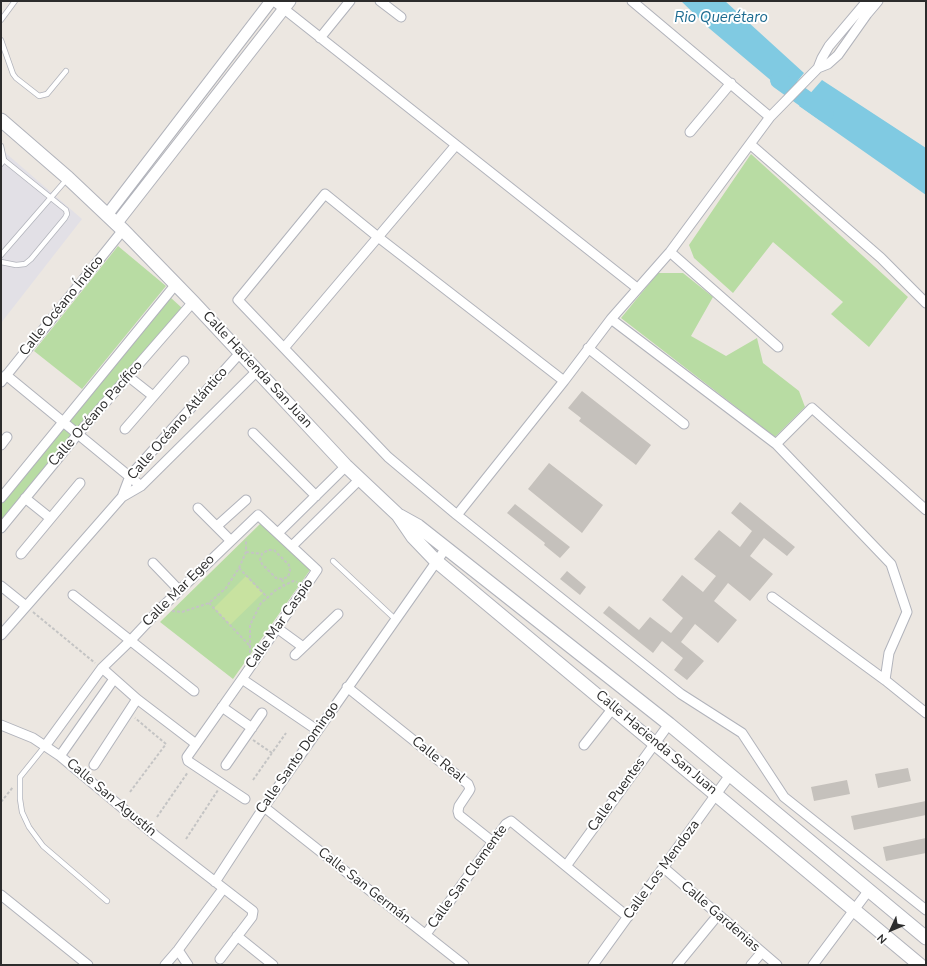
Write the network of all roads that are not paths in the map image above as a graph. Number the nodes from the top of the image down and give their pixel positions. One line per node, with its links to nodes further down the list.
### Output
1 (15, 1): 10 (lane)
2 (273, 1): 8 (street); 27 (street)
3 (350, 1): 11 (street)
4 (380, 1): 9 (street)
5 (632, 1): 17 (street)
6 (867, 1): 15 (street)
7 (878, 1): 15 (street)
8 (287, 5): 11 (street); 27 (street)
9 (401, 17)
10 (1, 20)
11 (320, 38): 22 (street)
12 (1, 40): 13 (lane)
13 (7, 57): 14 (lane); 16 (lane)
14 (1, 58)
15 (825, 61): 18 (street)
16 (66, 71)
17 (731, 83): 18 (street); 20 (street)
18 (770, 117): 21 (street)
19 (1, 120): 25 (main road, Calle Hacienda San Juan)
20 (690, 132)
21 (750, 144): 29 (street); 35 (street)
22 (456, 145): 28 (street); 33 (street)
23 (1, 146): 24 (lane)
24 (2, 162): 26 (lane)
25 (68, 178): 26 (lane); 27 (main road, Calle Hacienda San Juan)
26 (51, 197): 30 (lane); 31 (lane)
27 (116, 223): 32 (main road, Calle Hacienda San Juan); 44 (street, Calle Océano Índico)
28 (378, 237): 38 (street); 38 (street); 45 (street)
29 (670, 252): 33 (street); 37 (street)
30 (1, 255)
31 (1, 262)
32 (176, 284): 34 (main road, Calle Hacienda San Juan); 47 (street, Calle Océano Pacífico)
33 (637, 288): 36 (street)
34 (193, 302): 40 (main road, Calle Hacienda San Juan); 43 (street, Calle Océano Pacífico)
35 (926, 303)
36 (611, 318): 39 (street); 53 (street)
37 (778, 347)
38 (284, 348): 69 (street)
39 (588, 348): 45 (street); 48 (street)
40 (240, 353): 42 (main road, Calle Hacienda San Juan); 56 (street, Calle Océano Atlántico)
41 (184, 361): 46 (street)
42 (257, 371): 55 (main road, Calle Hacienda San Juan); 59 (street, Calle Océano Atlántico)
43 (129, 377): 46 (street); 51 (street, Calle Océano Pacífico)
44 (4, 378): 47 (street)
45 (564, 381): 69 (street)
46 (153, 396): 49 (street)
47 (63, 421): 51 (street); 62 (street, Calle Océano Pacífico)
48 (684, 424)
49 (125, 429)
50 (253, 433): 60 (street)
51 (78, 434): 56 (street); 63 (street, Calle Océano Pacífico)
52 (7, 437): 54 (street)
53 (776, 444): 66 (street); 96 (street)
54 (1, 445)
55 (346, 466): 57 (main road, Calle Hacienda San Juan); 60 (street)
56 (130, 476): 59 (street); 61 (street, Calle Océano Atlántico)
57 (359, 480): 68 (main road, Calle Hacienda San Juan); 75 (street)
58 (80, 483): 70 (street)
59 (141, 486): 61 (street, Calle Océano Atlántico)
60 (316, 496): 73 (street)
61 (122, 497): 85 (street, Calle Océano Atlántico)
62 (1, 498)
63 (25, 498): 70 (street); 72 (street, Calle Océano Pacífico)
64 (246, 500): 71 (street)
65 (198, 508): 71 (street)
66 (926, 510)
67 (258, 515): 73 (street, Calle Mar Caspio); 74 (street, Calle Mar Egeo)
68 (398, 515): 76 (main road, Calle Hacienda San Juan); 78 (main road, Calle Hacienda San Juan)
69 (458, 515): 128 (street)
70 (50, 518): 77 (street)
71 (217, 526): 74 (street)
72 (1, 528)
73 (278, 533): 75 (street, Calle Mar Caspio)
74 (230, 540): 82 (street, Calle Mar Egeo)
75 (292, 546): 88 (street, Calle Mar Caspio)
76 (446, 548): 78 (street, Calle Santo Domingo); 104 (main road, Calle Hacienda San Juan)
77 (20, 554)
78 (436, 560): 87 (street, Calle Santo Domingo); 101 (main road, Calle Hacienda San Juan)
79 (333, 561): 87 (lane)
80 (153, 563): 82 (street)
81 (1, 586): 85 (street)
82 (179, 590): 90 (street, Calle Mar Egeo)
83 (74, 595): 90 (street)
84 (772, 597): 96 (street)
85 (26, 606): 89 (street, Calle Océano Atlántico)
86 (338, 614): 91 (street)
87 (395, 619): 97 (street, Calle Santo Domingo)
88 (277, 628): 91 (street); 95 (street, Calle Mar Caspio)
89 (1, 635)
90 (131, 640): 93 (street, Calle Mar Egeo); 98 (street)
91 (303, 647): 92 (street)
92 (295, 655)
93 (102, 668): 94 (street); 111 (street, Calle Mar Egeo)
94 (114, 679): 99 (street); 112 (street)
95 (242, 679): 100 (street, Calle Mar Caspio); 107 (street)
96 (885, 680): 103 (street)
97 (347, 687): 107 (street, Calle Santo Domingo); 119 (street, Calle Real)
98 (194, 691)
99 (137, 699): 109 (street); 113 (street)
100 (222, 707): 106 (street); 109 (street, Calle Mar Caspio)
101 (613, 708): 108 (main road, Calle Hacienda San Juan); 110 (street)
102 (262, 713): 106 (street)
103 (926, 713)
104 (669, 724): 108 (street, Calle Puentes); 115 (main road, Calle Hacienda San Juan)
105 (1, 725): 111 (street, Calle San Agustín)
106 (252, 728): 114 (street)
107 (317, 730): 118 (street, Calle Santo Domingo)
108 (655, 743): 116 (main road, Calle Hacienda San Juan); 120 (street, Calle Puentes)
109 (196, 744): 117 (street, Calle Mar Caspio)
110 (584, 745)
111 (45, 746): 112 (street, Calle San Agustín); 126 (lane)
112 (60, 756): 122 (street, Calle San Agustín)
113 (94, 765)
114 (226, 765)
115 (730, 775): 116 (street, Calle Los Mendoza); 124 (main road, Calle Hacienda San Juan)
116 (717, 794): 121 (street, Calle Los Mendoza); 127 (main road, Calle Hacienda San Juan)
117 (245, 799)
118 (264, 807): 122 (street, Calle Santo Domingo); 131 (street, Calle San Germán)
119 (493, 842): 120 (street, Calle San Clemente); 131 (street, Calle San Clemente)
120 (566, 866): 130 (street)
121 (664, 868): 129 (street, Calle Gardenias); 130 (street, Calle Los Mendoza)
122 (215, 882): 123 (street)
123 (223, 889): 132 (street); 134 (street)
124 (869, 890): 127 (street); 133 (main road, Calle Hacienda San Juan)
125 (1, 896): 137 (street)
126 (107, 901)
127 (854, 910): 146 (street); 147 (main road, Calle Hacienda San Juan)
128 (926, 910)
129 (718, 915): 135 (street, Calle Gardenias); 143 (street)
130 (628, 917): 142 (street, Calle Los Mendoza)
131 (426, 934): 141 (street, Calle San Germán)
132 (237, 936): 136 (street); 140 (street)
133 (926, 938)
134 (178, 950): 138 (street); 139 (street)
135 (762, 952): 144 (street); 145 (street, Calle Gardenias)
136 (220, 959)
137 (88, 965)
138 (165, 965)
139 (188, 965)
140 (273, 965)
141 (464, 965)
142 (593, 965)
143 (678, 965)
144 (751, 965)
145 (777, 965)
146 (814, 965)
147 (920, 965)

